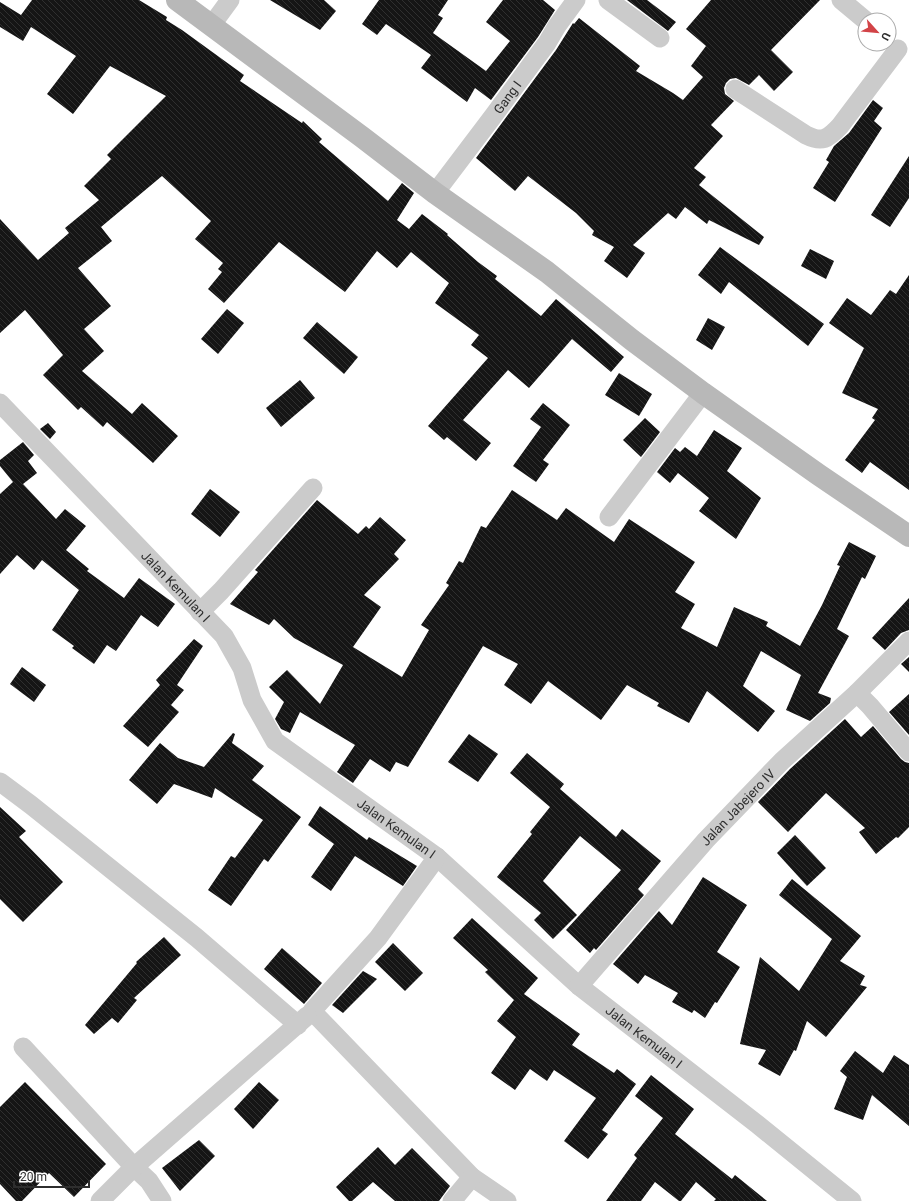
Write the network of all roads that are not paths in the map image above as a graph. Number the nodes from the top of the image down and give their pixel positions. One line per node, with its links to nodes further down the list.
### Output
1 (177, 0): 7 (street)
2 (230, 0): 7 (street)
3 (576, 0): 11 (street, Gang I)
4 (608, 0): 8 (street)
5 (842, 0): 6 (street)
6 (857, 13)
7 (211, 26): 11 (street)
8 (660, 38)
9 (899, 49): 10 (street)
10 (735, 89)
11 (435, 193): 12 (street)
12 (703, 393): 15 (street); 16 (street)
13 (0, 403): 17 (street, Jalan Kemulan I)
14 (313, 488): 17 (street)
15 (609, 518)
16 (909, 536)
17 (200, 612): 22 (street, Jalan Kemulan I)
18 (909, 641): 19 (street, Jalan Jabejero IV)
19 (857, 694): 20 (street); 23 (street, Jalan Jabejero IV)
20 (909, 752)
21 (0, 782): 25 (street)
22 (437, 857): 23 (street, Jalan Kemulan I); 24 (street)
23 (579, 986): 33 (street, Jalan Kemulan I)
24 (312, 1011): 25 (street); 28 (street)
25 (298, 1025): 27 (street)
26 (23, 1047): 27 (street)
27 (134, 1167): 29 (street); 30 (street)
28 (472, 1177): 31 (street); 32 (street)
29 (100, 1201)
30 (162, 1201)
31 (452, 1201)
32 (507, 1201)
33 (852, 1201)

